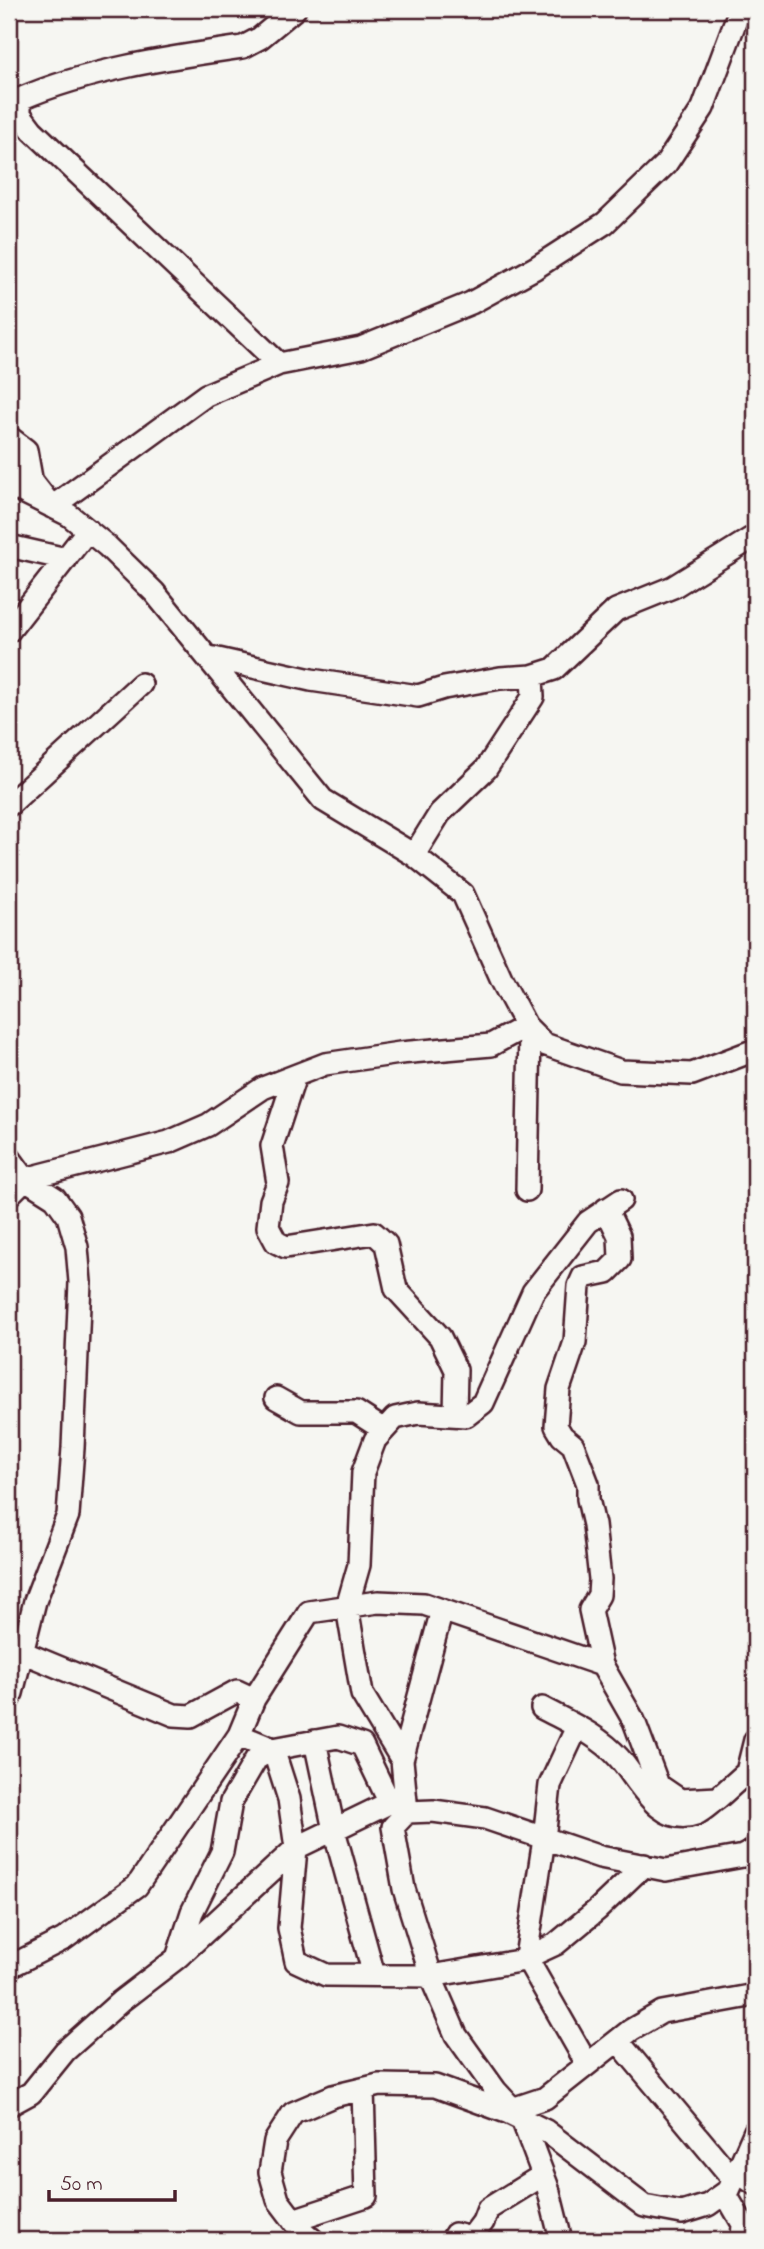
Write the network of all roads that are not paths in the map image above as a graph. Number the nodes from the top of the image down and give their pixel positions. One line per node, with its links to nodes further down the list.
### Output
1 (295, 9): 3 (street)
2 (740, 9): 3 (street)
3 (279, 364): 8 (street)
4 (9, 437): 6 (street)
5 (9, 456): 6 (street)
6 (31, 480): 8 (street)
7 (9, 485): 8 (street)
8 (52, 507): 9 (street)
9 (88, 530): 12 (street); 14 (street)
10 (755, 536): 15 (street)
11 (9, 546): 12 (street)
12 (66, 559): 13 (street)
13 (9, 631)
14 (209, 657): 15 (street); 18 (street)
15 (532, 676): 18 (street)
16 (141, 684): 17 (street)
17 (9, 805)
18 (414, 855): 19 (street)
19 (528, 1028): 20 (street); 21 (street); 24 (street)
20 (755, 1050)
21 (295, 1076): 23 (street); 27 (street)
22 (9, 1157): 23 (street)
23 (25, 1179): 25 (street); 31 (street)
24 (527, 1190)
25 (9, 1195)
26 (276, 1398): 28 (street)
27 (455, 1415): 28 (street); 32 (street)
28 (384, 1430): 29 (street)
29 (347, 1607): 30 (street); 34 (street); 41 (street)
30 (442, 1610): 32 (street); 41 (street)
31 (22, 1652): 33 (street); 34 (street)
32 (602, 1665): 42 (street)
33 (9, 1699)
34 (254, 1699): 37 (street)
35 (542, 1708): 36 (street)
36 (578, 1727): 42 (street); 45 (street)
37 (239, 1735): 40 (street); 51 (street)
38 (755, 1740): 42 (street)
39 (315, 1741): 40 (street); 43 (street); 44 (street)
40 (273, 1749): 46 (street); 49 (street)
41 (402, 1760): 43 (street)
42 (718, 1798)
43 (400, 1807): 44 (street); 45 (street); 53 (street)
44 (334, 1829): 46 (street); 52 (street)
45 (544, 1839): 48 (street); 50 (street)
46 (296, 1848): 49 (street); 52 (street)
47 (755, 1850): 48 (street)
48 (644, 1865): 50 (street)
49 (177, 1958): 58 (street)
50 (526, 1958): 53 (street); 56 (street)
51 (9, 1967)
52 (374, 1975): 53 (street)
53 (431, 1976): 59 (street)
54 (755, 1995): 55 (street)
55 (618, 2041): 56 (street); 62 (street)
56 (587, 2064): 59 (street)
57 (363, 2089): 59 (street); 64 (street); 64 (street)
58 (9, 2105)
59 (517, 2114): 61 (street); 62 (street)
60 (755, 2132): 62 (street)
61 (543, 2175): 66 (street); 67 (street)
62 (732, 2181): 63 (street); 68 (street)
63 (755, 2184)
64 (293, 2220): 65 (street)
65 (313, 2240)
66 (452, 2240)
67 (561, 2240)
68 (742, 2240)

